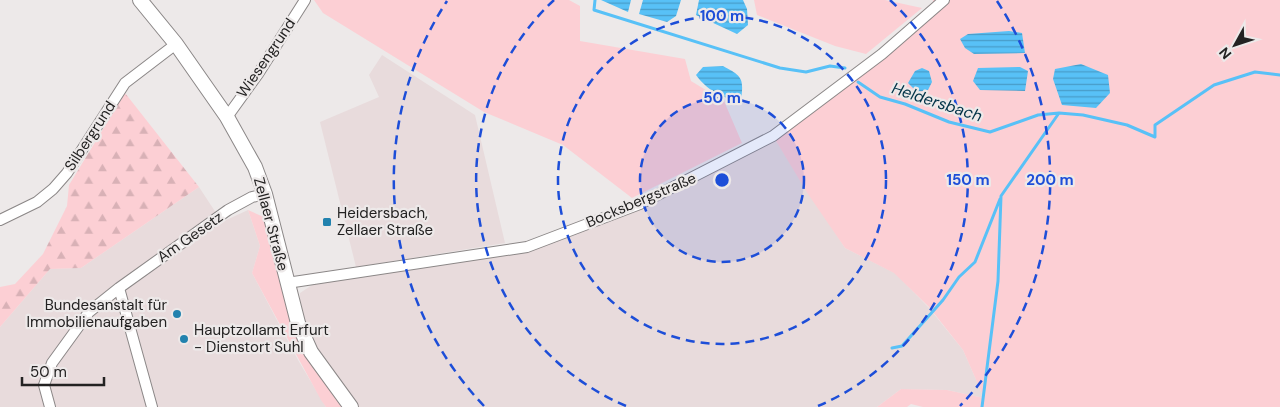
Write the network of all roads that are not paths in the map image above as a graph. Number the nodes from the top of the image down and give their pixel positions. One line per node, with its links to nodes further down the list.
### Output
1 (140, 0): 4 (street, Zellaer Straße)
2 (305, 0): 5 (street, Wiesengrund)
3 (944, 0): 8 (street, Bocksbergstraße)
4 (176, 44): 5 (street, Zellaer Straße); 7 (street, Silbergrund)
5 (227, 117): 6 (street, Zellaer Straße)
6 (265, 194): 8 (street, Zellaer Straße); 9 (street, Am Gesetz)
7 (0, 220)
8 (287, 283): 12 (street, Zellaer Straße)
9 (118, 288): 10 (street, Am Gesetz); 11 (street)
10 (50, 407)
11 (152, 407)
12 (351, 407)

